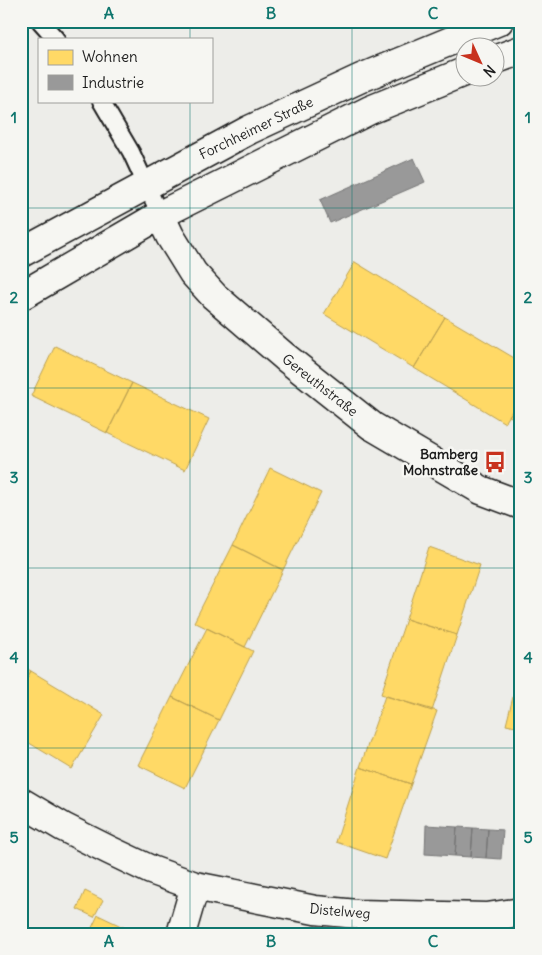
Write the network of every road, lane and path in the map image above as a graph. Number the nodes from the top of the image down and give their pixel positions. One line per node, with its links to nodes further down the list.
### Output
1 (40, 21): 3 (lane)
2 (499, 21): 8 (street, Forchheimer Straße)
3 (55, 38)
4 (521, 50): 5 (street)
5 (504, 56)
6 (454, 76): 9 (street)
7 (102, 102): 8 (lane)
8 (146, 185): 9 (lane); 10 (street, Forchheimer Straße)
9 (160, 216): 11 (street); 12 (street, Gereuthstraße)
10 (21, 253)
11 (21, 296)
12 (521, 505)
13 (21, 802): 14 (street, Distelweg)
14 (195, 886): 16 (street, Distelweg); 17 (street)
15 (521, 912): 16 (street, Distelweg)
16 (486, 926)
17 (181, 934)

